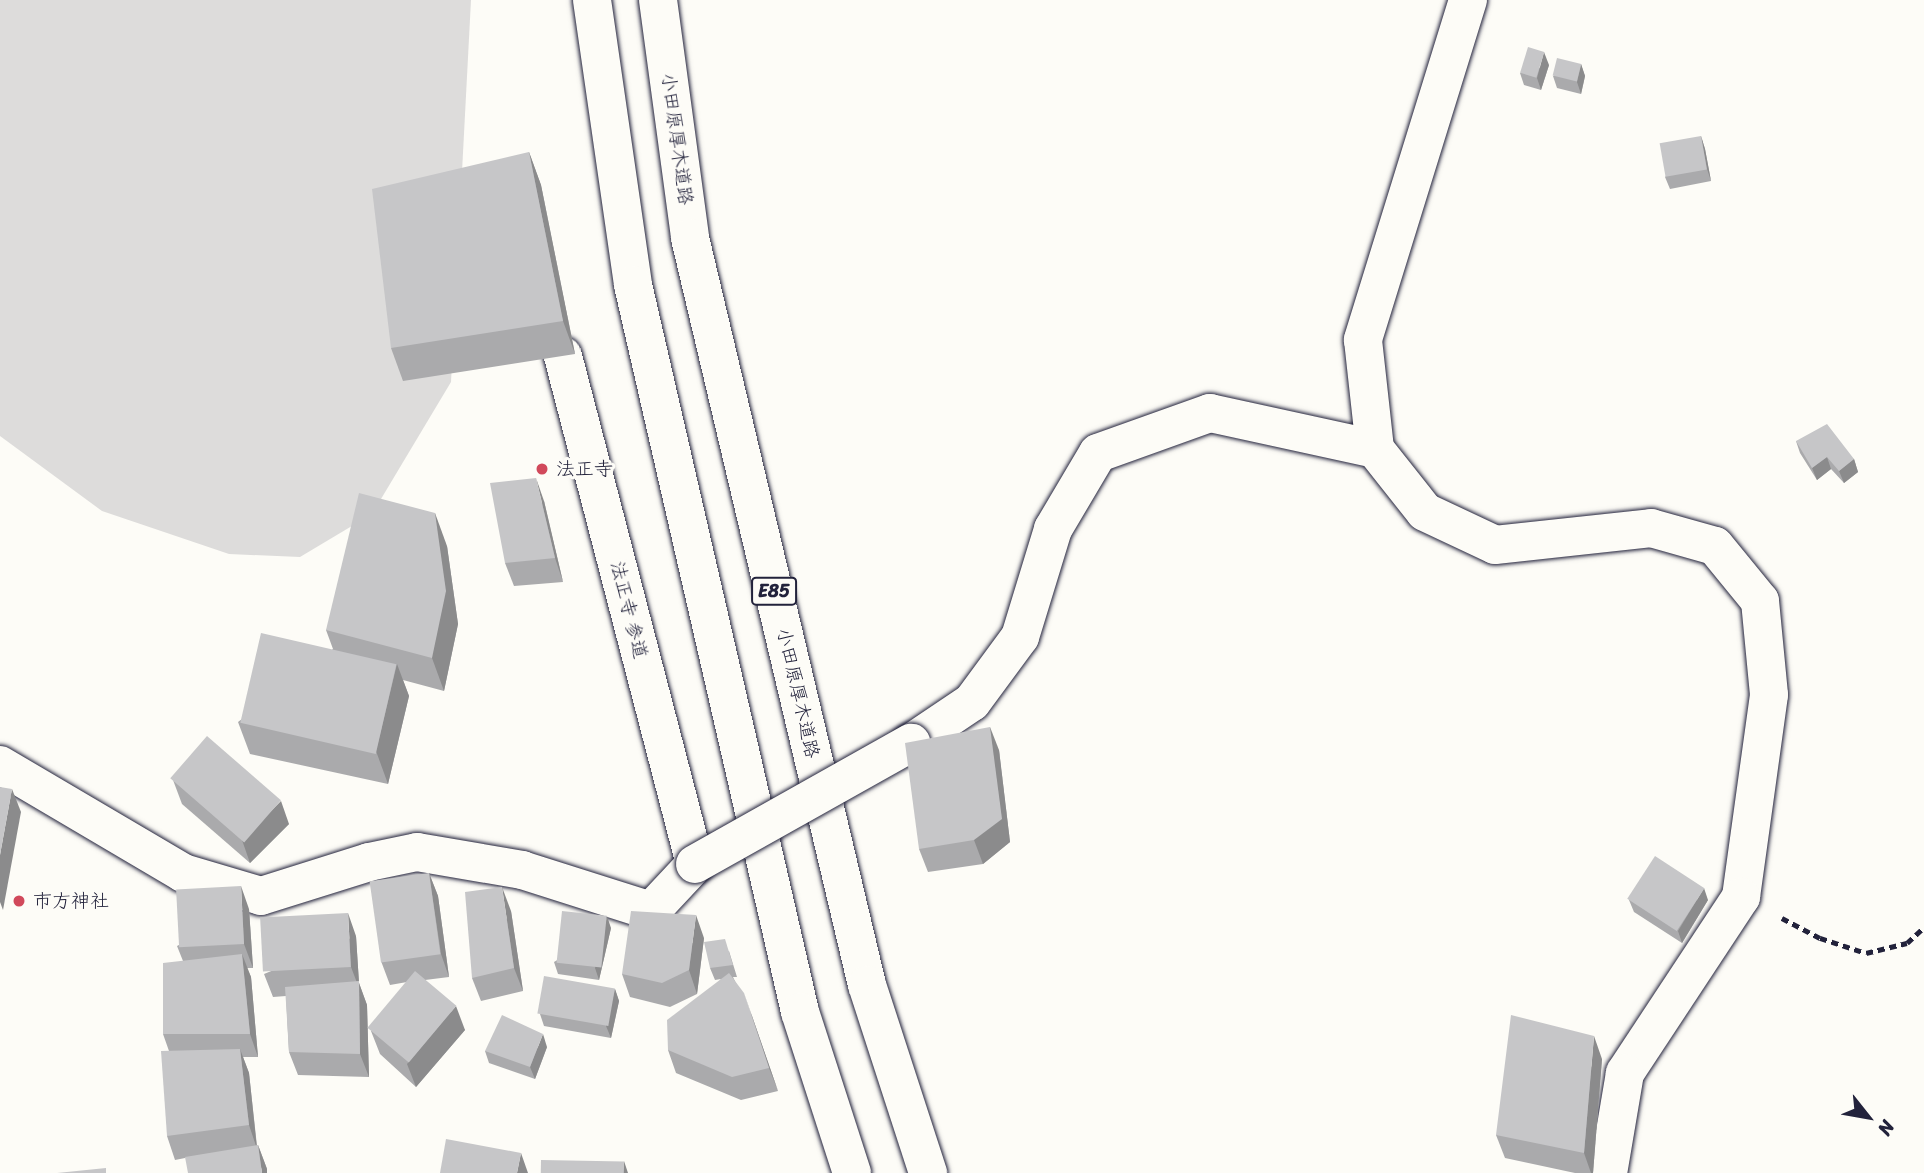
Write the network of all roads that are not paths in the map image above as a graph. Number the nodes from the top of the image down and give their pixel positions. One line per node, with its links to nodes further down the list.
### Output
1 (592, 0): 8 (main road)
2 (658, 0): 9 (main road, 小田原厚木道路 / E85)
3 (1468, 0): 5 (main road)
4 (563, 356): 7 (main road, 法正寺 参道)
5 (1375, 449): 7 (main road, bridge); 10 (main road)
6 (0, 765): 7 (main road)
7 (695, 864)
8 (852, 1173)
9 (928, 1173)
10 (1608, 1173)

